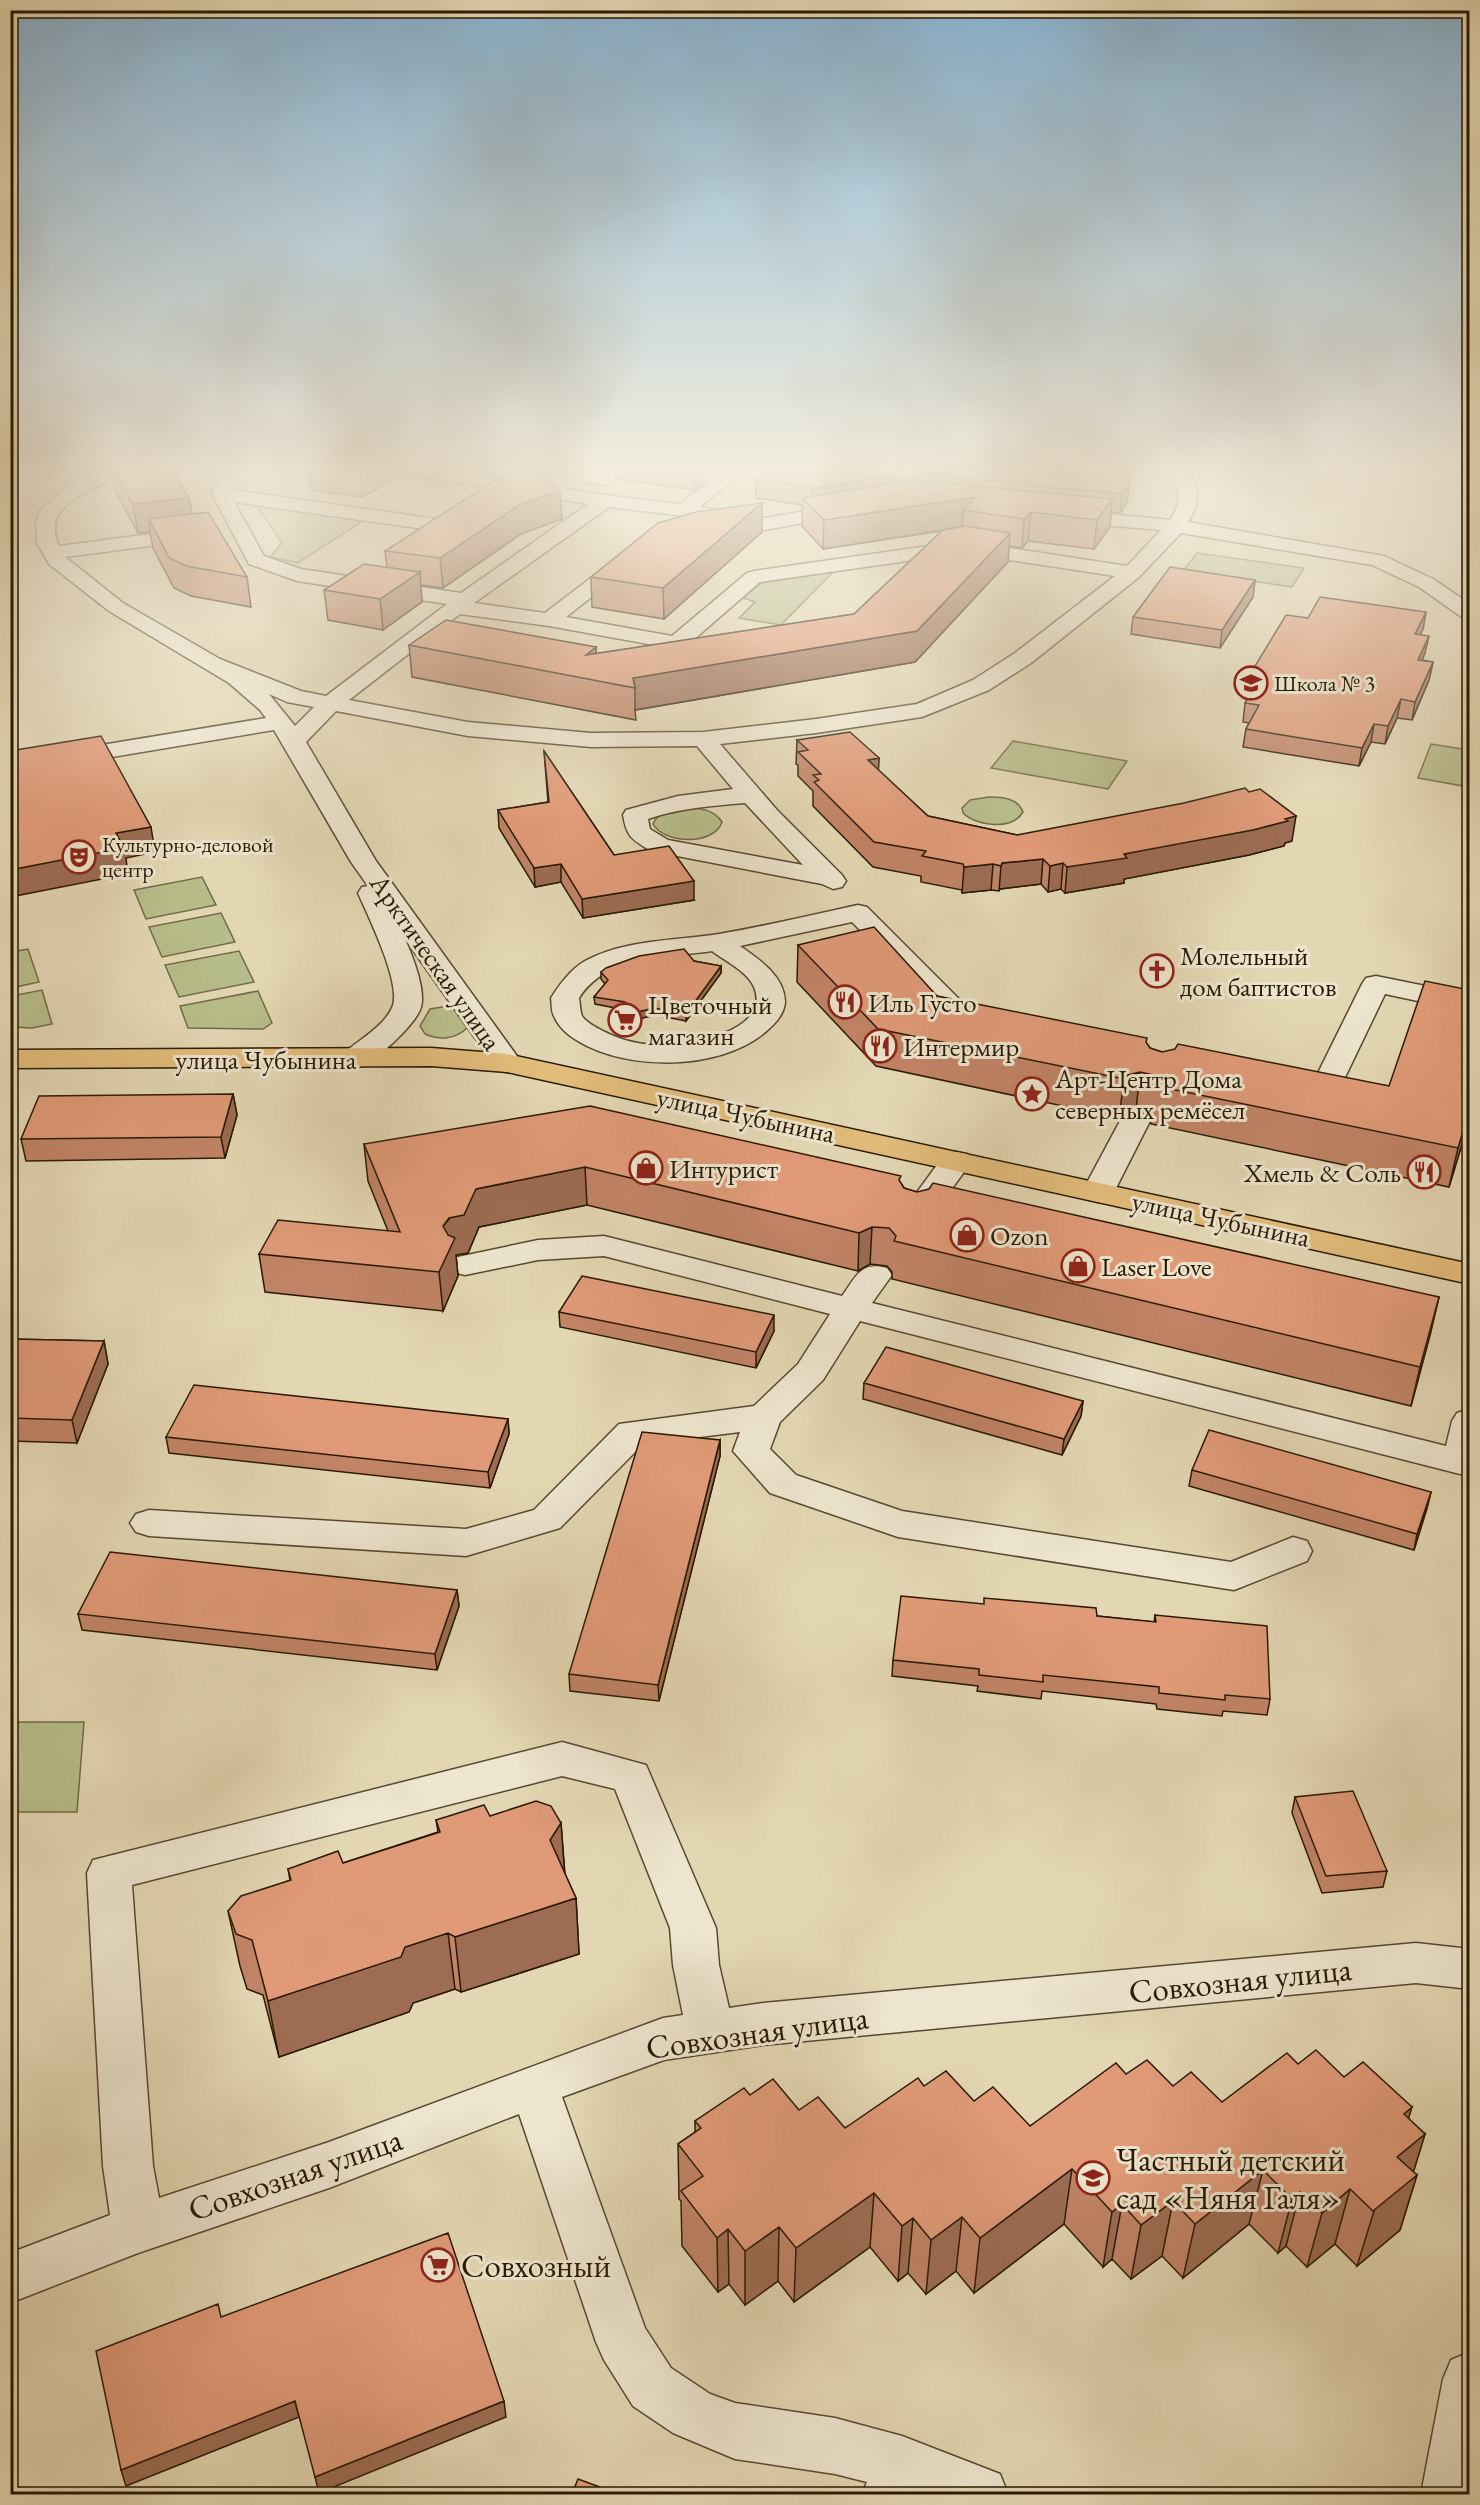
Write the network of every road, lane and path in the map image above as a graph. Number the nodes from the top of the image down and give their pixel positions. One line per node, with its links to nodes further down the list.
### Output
1 (92, 588): 13 (street, Арктическая улица)
2 (379, 588): 8 (street)
3 (483, 588): 8 (street)
4 (590, 588): 10 (street)
5 (741, 588): 10 (street)
6 (1113, 588): 16 (street)
7 (1433, 588): 9 (street)
8 (461, 604): 10 (street); 11 (street)
9 (1470, 614)
10 (549, 620)
11 (419, 636): 12 (street); 14 (street)
12 (443, 640)
13 (214, 664): 14 (street); 15 (street, Арктическая улица)
14 (331, 703): 15 (street); 16 (street)
15 (288, 732): 17 (street); 19 (street, Арктическая улица)
16 (703, 739): 18 (street)
17 (10, 767)
18 (752, 795): 20 (street); 20 (street)
19 (364, 862): 26 (street, Арктическая улица); 27 (street, Арктическая улица)
20 (830, 879): 21 (street)
21 (858, 913): 22 (street); 24 (street)
22 (717, 942): 22 (street)
23 (1470, 1004): 28 (street)
24 (1009, 1020)
25 (10, 1059): 26 (main road, улица Чубынина)
26 (354, 1059): 27 (main road, улица Чубынина)
27 (507, 1063): 30 (main road, улица Чубынина)
28 (1270, 1076)
29 (1135, 1121): 31 (street)
30 (956, 1161): 31 (main road, улица Чубынина); 32 (street)
31 (1098, 1192): 34 (main road, улица Чубынина)
32 (915, 1217)
33 (465, 1265): 36 (street)
34 (1470, 1274)
35 (875, 1275): 36 (street)
36 (850, 1309): 37 (street); 38 (street)
37 (764, 1417): 39 (street); 40 (street)
38 (1470, 1421)
39 (148, 1523)
40 (1293, 1551)
41 (1470, 1969): 42 (street, Совхозная улица)
42 (710, 2032): 43 (street, Совхозная улица); 44 (street)
43 (534, 2085): 44 (street, Совхозная улица); 47 (street)
44 (138, 2229): 45 (street, Совхозная улица)
45 (10, 2278)
46 (1470, 2379): 49 (street)
47 (896, 2479): 48 (street)
48 (981, 2494)
49 (1449, 2494)

